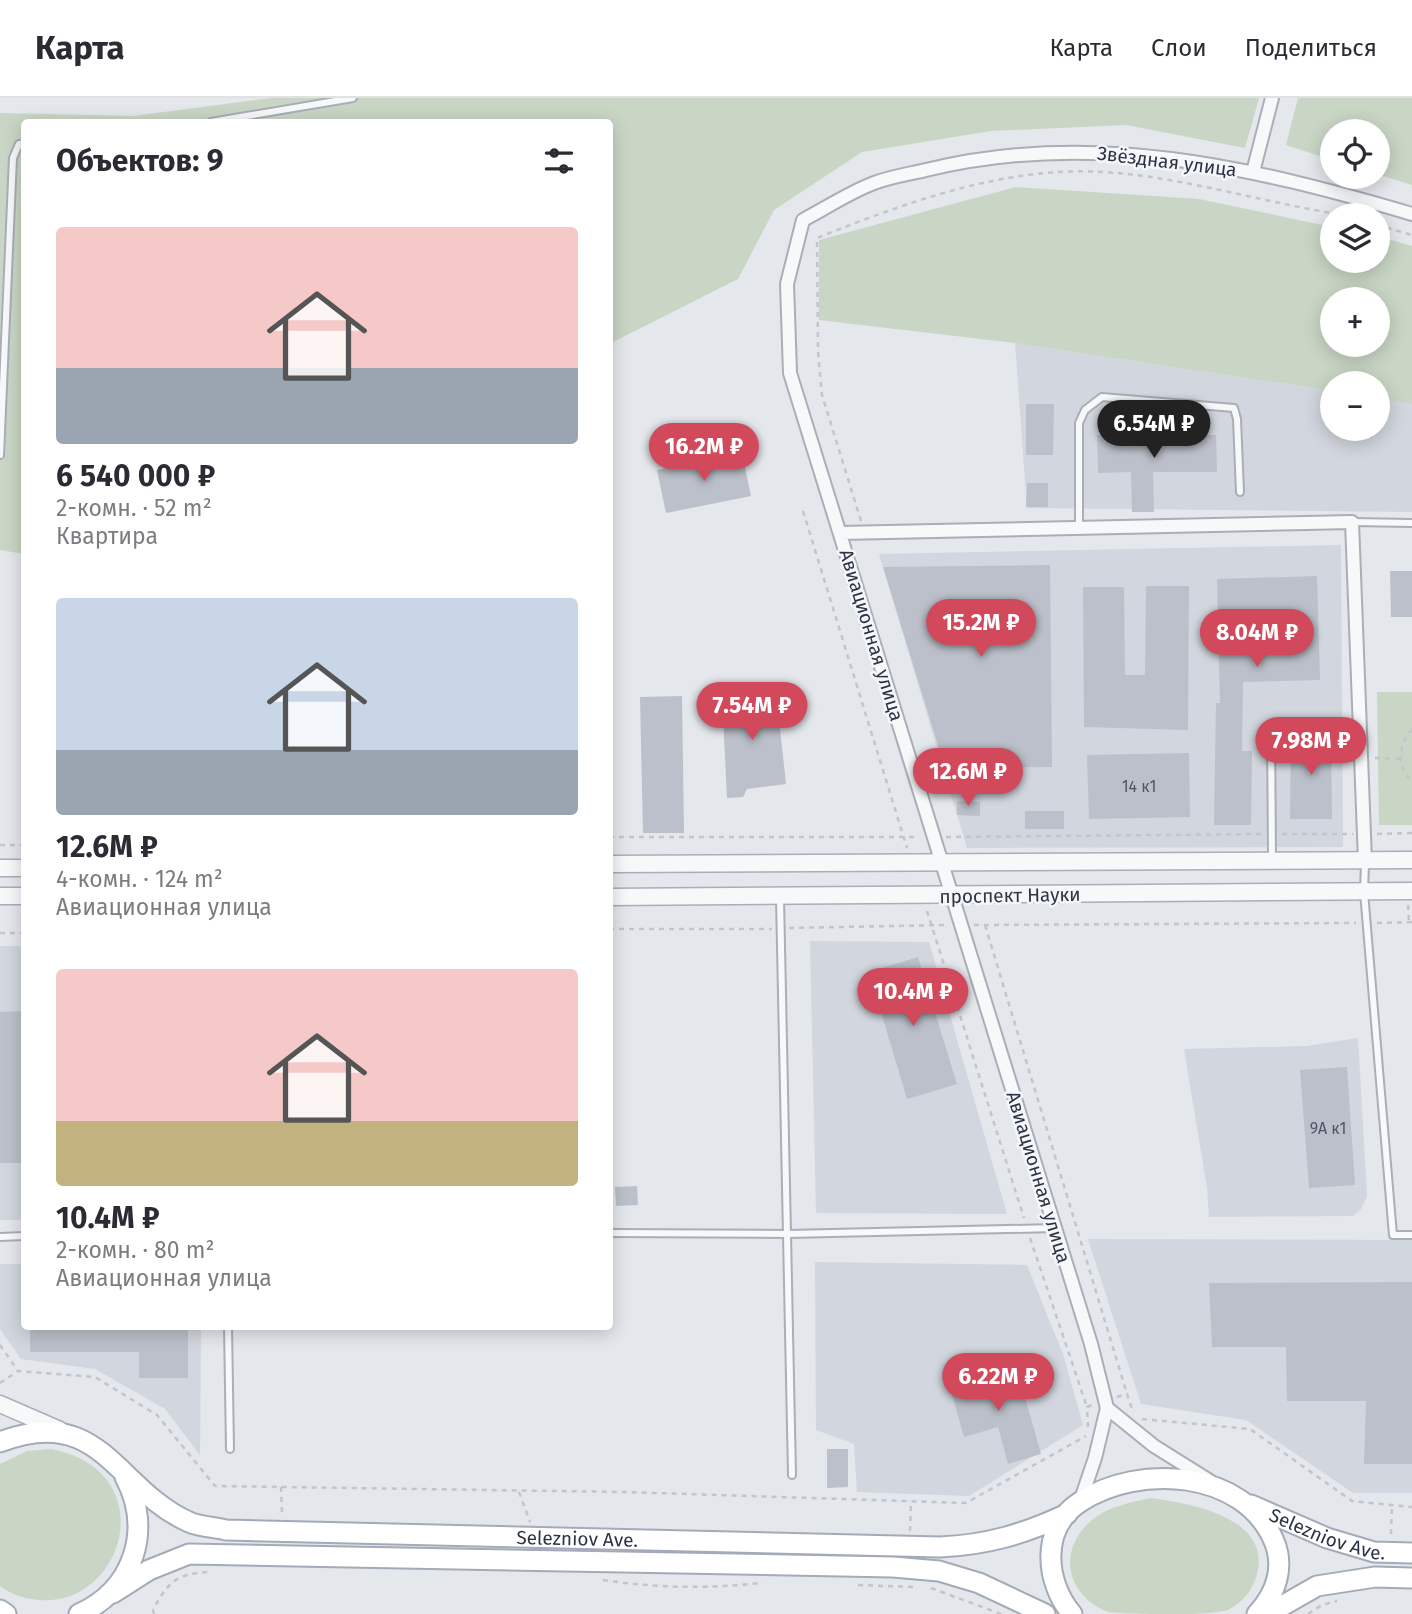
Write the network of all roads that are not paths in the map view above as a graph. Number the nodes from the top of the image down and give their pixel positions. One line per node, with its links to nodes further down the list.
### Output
1 (354, 98): 3 (lane)
2 (1272, 98): 5 (street)
3 (229, 119)
4 (21, 144): 8 (lane)
5 (1252, 172): 6 (street, Звёздная улица); 7 (street, Звёздная улица)
6 (1412, 214)
7 (803, 220): 13 (street, Авиационная улица)
8 (0, 455)
9 (1240, 492): 12 (lane)
10 (1352, 522): 11 (lane); 12 (street); 18 (street)
11 (1412, 523)
12 (1079, 528): 13 (street)
13 (840, 533): 17 (street, Авиационная улица)
14 (1271, 729): 15 (lane)
15 (1272, 860): 17 (street, проспект Науки); 18 (street, проспект Науки)
16 (1412, 860): 18 (street, проспект Науки)
17 (942, 861): 19 (street, проспект Науки); 24 (street, Авиационная улица)
18 (1365, 861): 23 (lane)
19 (613, 863)
20 (21, 867): 21 (street)
21 (0, 868)
22 (1412, 891): 23 (street, проспект Науки)
23 (1364, 892): 24 (street, проспект Науки); 32 (lane)
24 (952, 895): 28 (street, проспект Науки); 29 (street, Авиационная улица)
25 (0, 896): 26 (street)
26 (21, 896)
27 (613, 897): 28 (street, проспект Науки)
28 (780, 898): 31 (lane)
29 (1055, 1228): 31 (lane); 37 (street, Авиационная улица)
30 (613, 1233): 31 (lane)
31 (788, 1234): 42 (lane)
32 (1412, 1235)
33 (21, 1236): 34 (lane)
34 (0, 1237)
35 (228, 1330): 40 (lane)
36 (0, 1404): 38 (street)
37 (1106, 1404): 43 (street); 45 (street)
38 (75, 1436): 39 (main road, Selezniov Ave.); 41 (main road, Selezniov Ave.)
39 (0, 1442)
40 (230, 1449)
41 (107, 1454): 45 (main road, Selezniov Ave.); 48 (main road, Selezniov Ave.)
42 (792, 1475)
43 (1221, 1488): 44 (main road, Selezniov Ave.); 45 (main road, Selezniov Ave.)
44 (1246, 1503): 46 (main road, Selezniov Ave.); 54 (main road)
45 (1073, 1508): 53 (main road)
46 (1412, 1553)
47 (1412, 1578): 55 (main road, Selezniov Ave.)
48 (113, 1593): 51 (main road, Selezniov Ave.); 52 (main road, Selezniov Ave.)
49 (0, 1610): 50 (main road)
50 (6, 1614)
51 (79, 1614)
52 (1045, 1614)
53 (1072, 1614)
54 (1258, 1614)
55 (1268, 1614)

